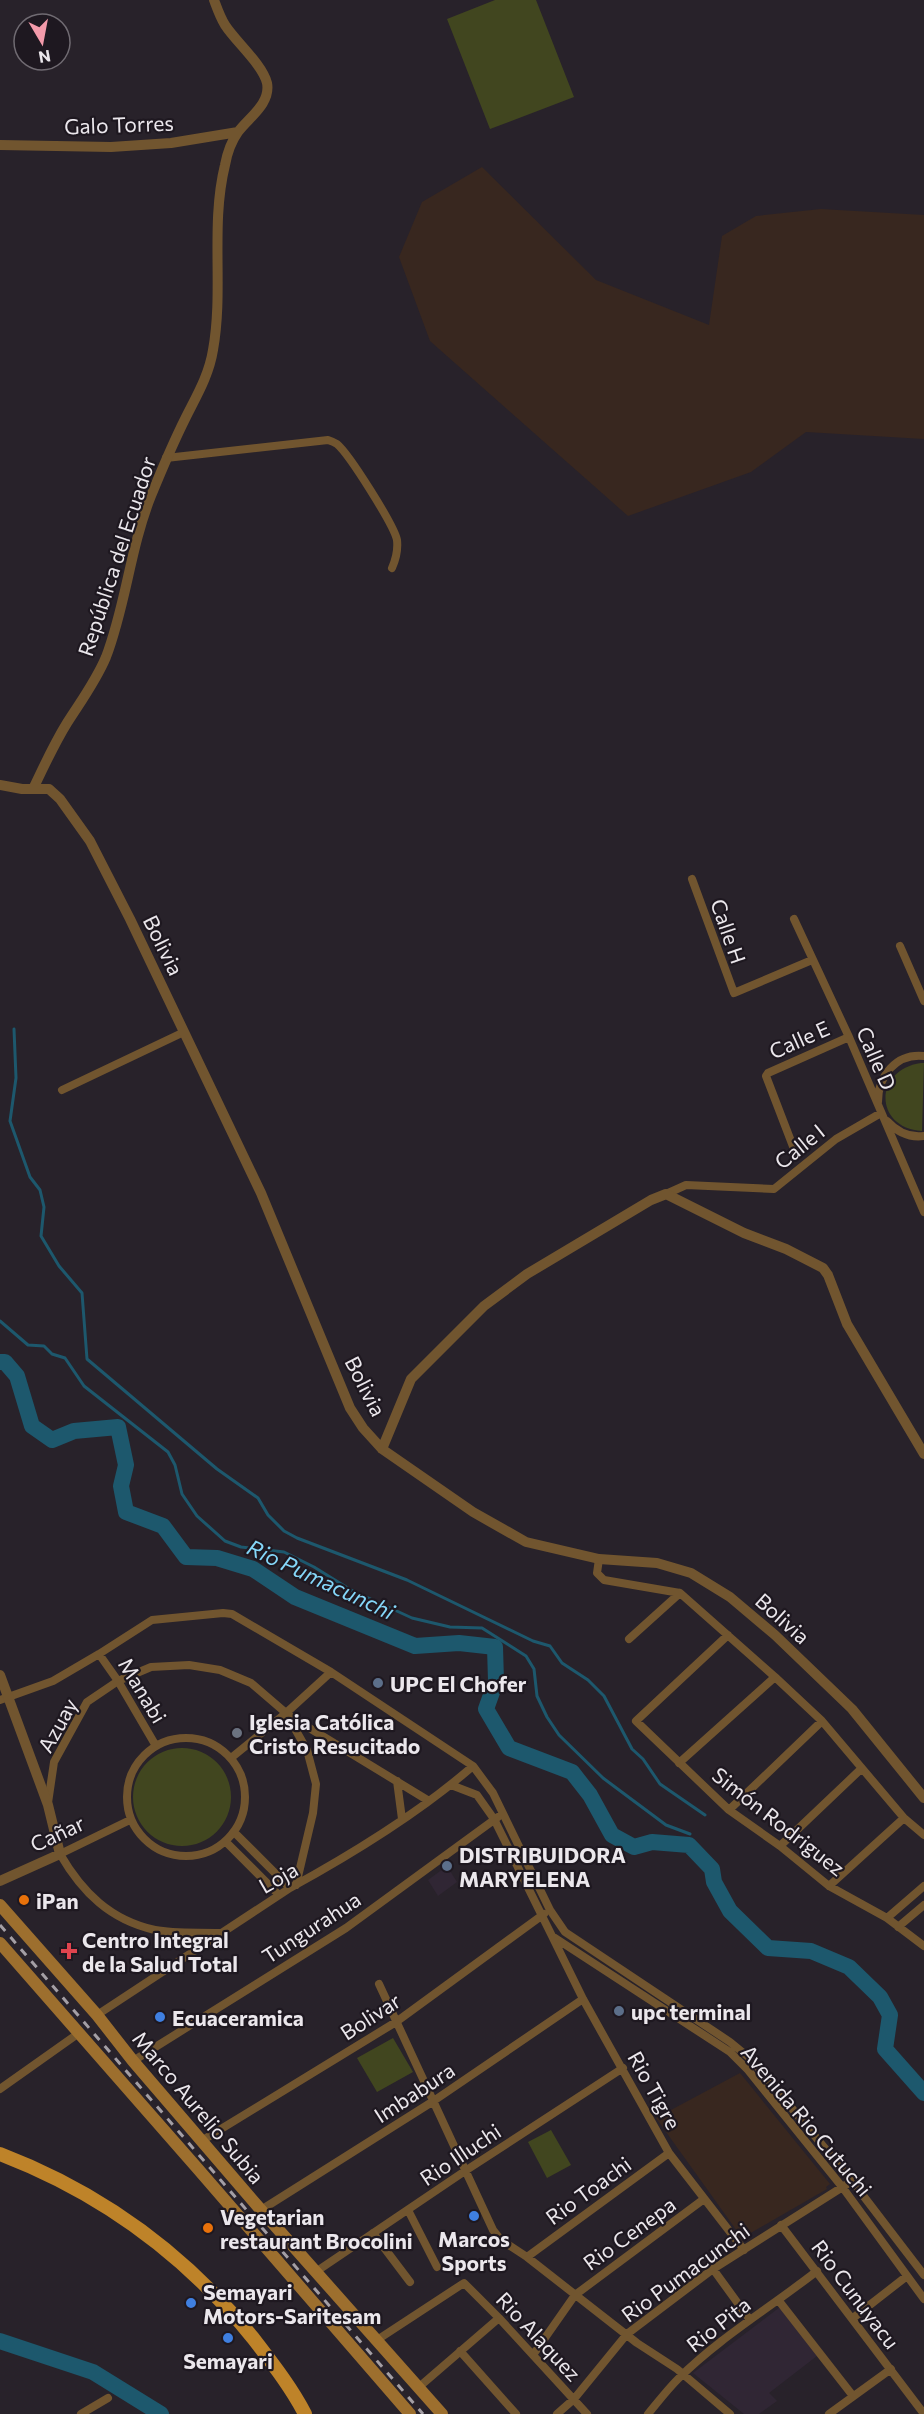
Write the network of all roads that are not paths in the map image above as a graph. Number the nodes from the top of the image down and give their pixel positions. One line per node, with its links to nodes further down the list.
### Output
1 (214, 0): 2 (street, República del Ecuador)
2 (238, 132): 3 (street, Galo Torres); 4 (street, República del Ecuador)
3 (0, 145)
4 (166, 458): 5 (street); 7 (street, República del Ecuador)
5 (392, 568)
6 (0, 785): 7 (street)
7 (34, 787): 13 (street, Bolivia)
8 (692, 879): 11 (street, Calle H)
9 (794, 919): 11 (street, Calle D)
10 (900, 945): 12 (street)
11 (812, 960): 14 (street, Calle D)
12 (924, 1001)
13 (184, 1032): 16 (street); 22 (street, Bolivia)
14 (849, 1037): 17 (street, Calle D); 19 (street, Calle E)
15 (924, 1056): 17 (street)
16 (62, 1090)
17 (881, 1113): 18 (street); 20 (street, Calle I); 21 (street, Calle D)
18 (924, 1136)
19 (794, 1149)
20 (666, 1194): 22 (street); 23 (street)
21 (924, 1212)
22 (382, 1449): 24 (street, Bolivia)
23 (924, 1454)
24 (599, 1559): 25 (street); 43 (street, Bolivia)
25 (680, 1593): 26 (street); 27 (street)
26 (728, 1635): 31 (street); 38 (street, Simón Rodriguez)
27 (629, 1639)
28 (99, 1654): 29 (street, Avenida Rio Cutuchi); 32 (street, Manabi); 33 (street, Avenida Rio Cutuchi)
29 (331, 1672): 34 (street); 39 (street, Avenida Rio Cutuchi)
30 (0, 1675): 33 (street)
31 (775, 1677): 35 (street); 38 (street)
32 (118, 1681): 34 (street, Azuay); 36 (street, Manabi); 45 (street, Azuay)
33 (5, 1698): 45 (street)
34 (286, 1713): 37 (street); 41 (street); 59 (street, Azuay)
35 (822, 1721): 40 (street); 46 (street)
36 (156, 1746): 37 (street); 51 (street)
37 (231, 1758): 52 (street)
38 (679, 1762): 46 (street, Simón Rodriguez)
39 (473, 1766): 42 (street, Loja); 47 (street, Avenida Rio Cutuchi)
40 (861, 1769): 48 (street); 55 (street)
41 (397, 1781): 44 (street); 49 (street)
42 (451, 1785): 44 (street, Loja); 50 (street, Avenida Rio Cutuchi)
43 (924, 1798)
44 (429, 1801): 49 (street, Loja)
45 (48, 1805): 56 (street)
46 (729, 1810): 55 (street, Simón Rodriguez)
47 (503, 1814): 50 (street, Tungurahua); 64 (street, Avenida Rio Cutuchi)
48 (904, 1818): 53 (street); 58 (street)
49 (402, 1819): 59 (street, Loja)
50 (494, 1819): 65 (street, Avenida Rio Cutuchi); 77 (street, Tungurahua)
51 (130, 1820): 54 (street); 56 (street, Cañar)
52 (235, 1833): 54 (street); 59 (street)
53 (924, 1835)
54 (226, 1842): 61 (street)
55 (780, 1846): 58 (street, Simón Rodriguez)
56 (60, 1854): 57 (street, Cañar); 68 (street)
57 (0, 1881)
58 (829, 1886): 66 (street, Simón Rodriguez)
59 (293, 1887): 61 (street, Loja)
60 (922, 1892): 66 (street)
61 (279, 1895): 68 (street, Loja)
62 (0, 1905): 74 (main road, Marco Aurelio Subia)
63 (924, 1905): 67 (street)
64 (550, 1910): 65 (street, Bolivar); 85 (street, Avenida Rio Cutuchi)
65 (541, 1916): 69 (street, Avenida Rio Cutuchi); 75 (street, Bolivar)
66 (887, 1918): 67 (street, Simón Rodriguez)
67 (898, 1927): 71 (street, Simón Rodriguez)
68 (220, 1933): 74 (street, Loja)
69 (552, 1936): 73 (street, Rio Tigre); 86 (street, Avenida Rio Cutuchi)
70 (0, 1944): 76 (main road, Marco Aurelio Subia)
71 (924, 1946)
72 (379, 1984): 75 (street)
73 (583, 1999): 78 (street, Rio Tigre); 80 (street, Imbabura)
74 (97, 2015): 77 (main road, Marco Aurelio Subia)
75 (396, 2022): 80 (street); 81 (street, Bolivar)
76 (79, 2033): 79 (street); 119 (main road, Marco Aurelio Subia)
77 (133, 2061): 81 (main road, Marco Aurelio Subia)
78 (623, 2068): 82 (street, Rio Tigre); 84 (street, Rio Illuchi)
79 (0, 2089)
80 (432, 2102): 84 (street); 88 (street, Imbabura)
81 (203, 2140): 88 (main road, Marco Aurelio Subia)
82 (669, 2153): 87 (street, Rio Tigre); 93 (street, Rio Toachi)
83 (0, 2154): 118 (main road)
84 (465, 2171): 89 (street, Rio Illuchi); 93 (street)
85 (852, 2181): 86 (street, Rio Pumacunchi); 98 (street, Avenida Rio Cutuchi)
86 (843, 2188): 90 (street, Rio Pumacunchi); 99 (street, Avenida Rio Cutuchi)
87 (704, 2199): 92 (street, Rio Tigre); 101 (street, Rio Cenepa)
88 (261, 2210): 96 (main road, Marco Aurelio Subia)
89 (408, 2210): 91 (street, Rio Illuchi); 94 (street)
90 (781, 2225): 92 (street, Rio Pumacunchi); 97 (street, Rio Cunuyacu)
91 (373, 2234): 96 (street, Rio Illuchi); 100 (street)
92 (744, 2250): 95 (street, Rio Pumacunchi)
93 (527, 2257): 101 (street)
94 (437, 2267)
95 (712, 2269): 106 (street); 107 (street, Rio Pumacunchi)
96 (317, 2271): 108 (main road, Marco Aurelio Subia)
97 (817, 2271): 103 (street, Rio Pita); 105 (street, Rio Cunuyacu)
98 (924, 2275)
99 (907, 2276): 102 (street, Avenida Rio Cutuchi); 105 (street)
100 (410, 2282)
101 (575, 2295): 107 (street); 110 (street, Rio Cenepa)
102 (924, 2299)
103 (779, 2301): 106 (street, Rio Pita); 114 (street)
104 (499, 2318): 108 (street, Rio Alaquez); 109 (street); 110 (street, Rio Alaquez)
105 (852, 2318): 111 (street, Rio Cunuyacu)
106 (750, 2320): 112 (street, Rio Pita)
107 (627, 2334): 112 (street); 116 (street, Rio Pumacunchi)
108 (377, 2340): 113 (main road, Marco Aurelio Subia)
109 (460, 2351): 113 (street); 121 (street)
110 (533, 2355): 116 (street, Rio Alaquez)
111 (891, 2369): 114 (street); 127 (street, Rio Cunuyacu)
112 (683, 2374): 124 (street, Rio Pita); 125 (street)
113 (419, 2387): 120 (main road, Marco Aurelio Subia)
114 (853, 2396): 126 (street)
115 (108, 2398): 117 (street)
116 (574, 2399): 122 (street, Rio Pumacunchi); 123 (street, Rio Alaquez)
117 (81, 2414)
118 (305, 2414)
119 (410, 2414)
120 (442, 2414)
121 (516, 2414)
122 (557, 2414)
123 (587, 2414)
124 (648, 2414)
125 (730, 2414)
126 (829, 2414)
127 (924, 2414)

